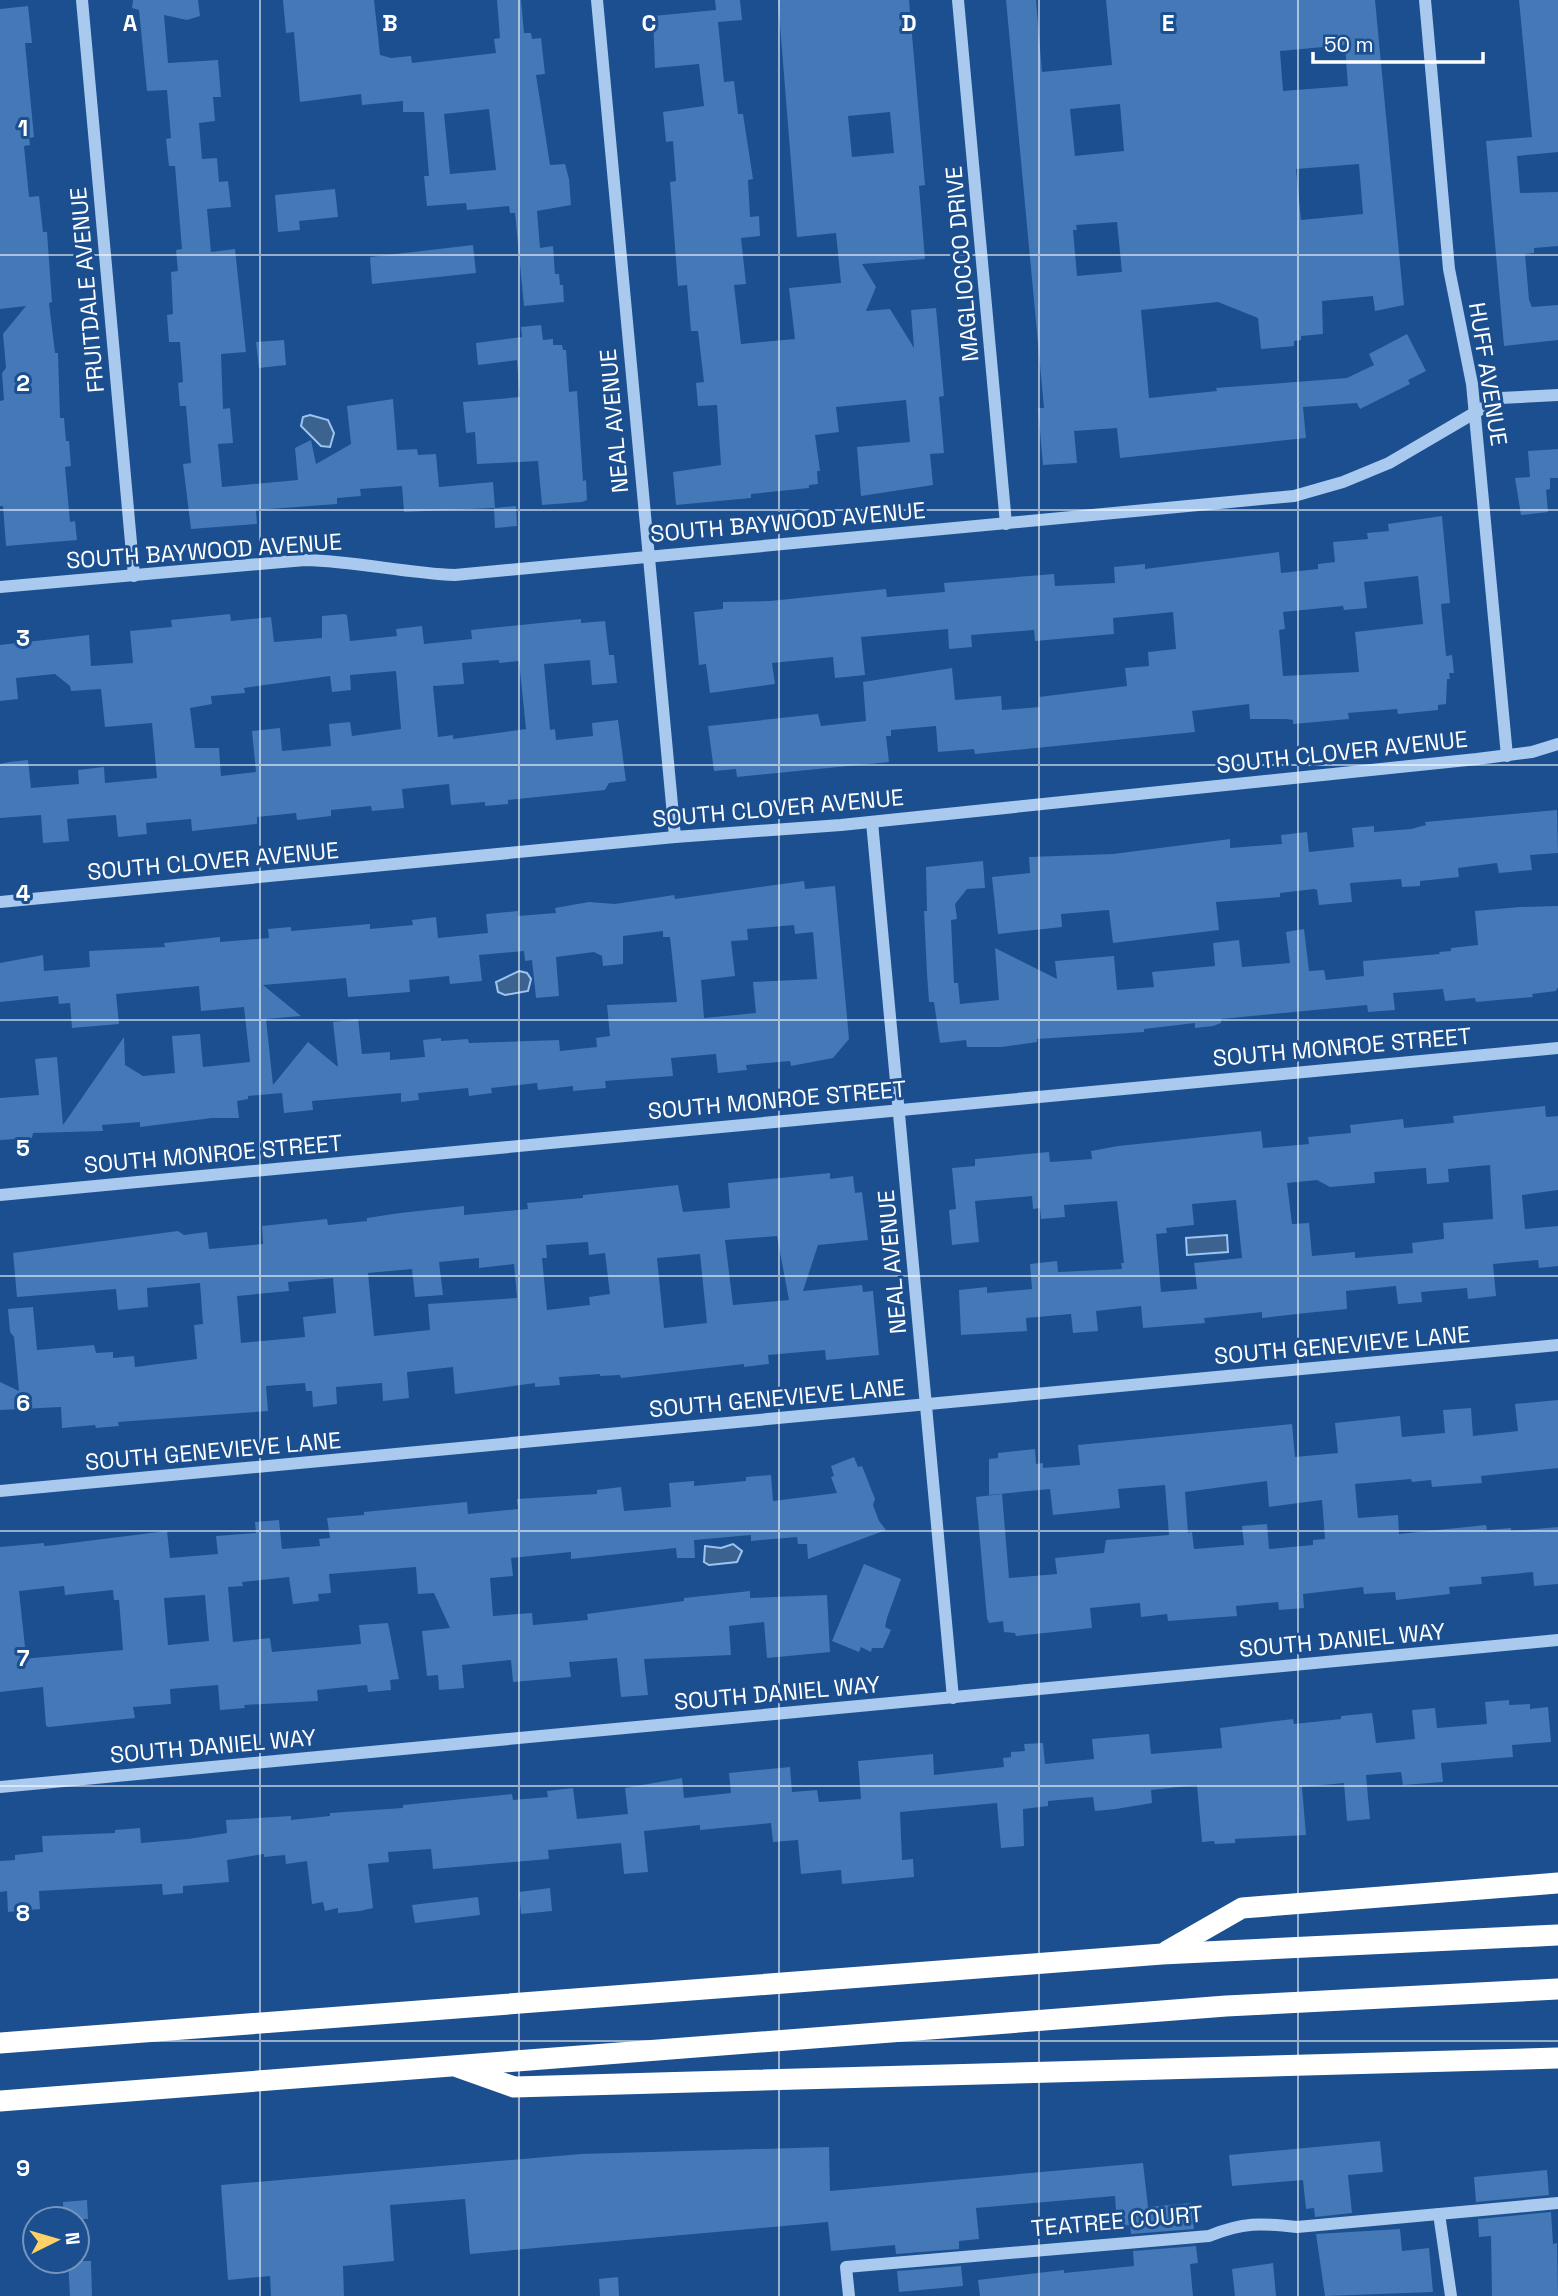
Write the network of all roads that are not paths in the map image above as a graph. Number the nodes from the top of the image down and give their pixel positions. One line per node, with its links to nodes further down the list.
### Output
1 (82, 0): 9 (street, FRUITDALE AVENUE)
2 (597, 0): 8 (street, NEAL AVENUE)
3 (958, 0): 7 (street, MAGLIOCCO DRIVE)
4 (1425, 0): 6 (street, HUFF AVENUE)
5 (1558, 395): 6 (street, SOUTH BAYWOOD AVENUE)
6 (1475, 414): 7 (street, SOUTH BAYWOOD AVENUE); 12 (street, HUFF AVENUE)
7 (1006, 524): 8 (street, SOUTH BAYWOOD AVENUE)
8 (647, 556): 9 (street, SOUTH BAYWOOD AVENUE); 14 (street, NEAL AVENUE)
9 (134, 576): 10 (street, SOUTH BAYWOOD AVENUE)
10 (0, 587)
11 (1558, 744): 12 (street, SOUTH CLOVER AVENUE)
12 (1507, 755): 13 (street, SOUTH CLOVER AVENUE)
13 (872, 822): 14 (street, SOUTH CLOVER AVENUE); 17 (street, NEAL AVENUE)
14 (675, 837): 15 (street, SOUTH CLOVER AVENUE)
15 (0, 902)
16 (1558, 1048): 17 (street, SOUTH MONROE STREET)
17 (899, 1110): 18 (street, SOUTH MONROE STREET); 20 (street, NEAL AVENUE)
18 (0, 1195)
19 (1558, 1345): 20 (street, SOUTH GENEVIEVE LANE)
20 (926, 1406): 21 (street, SOUTH GENEVIEVE LANE); 23 (street, NEAL AVENUE)
21 (0, 1491)
22 (1558, 1640): 23 (street, SOUTH DANIEL WAY)
23 (954, 1698): 24 (street, SOUTH DANIEL WAY)
24 (0, 1787)
25 (1558, 1883): 27 (highway)
26 (1558, 1936): 27 (highway)
27 (1162, 1954): 29 (highway)
28 (1558, 1989): 31 (highway)
29 (0, 2043)
30 (1558, 2059): 31 (highway)
31 (452, 2065): 32 (highway)
32 (0, 2101)
33 (1558, 2203): 34 (street, TEATREE COURT)
34 (1439, 2214): 35 (street, TEATREE COURT); 36 (street)
35 (849, 2296)
36 (1451, 2296)

